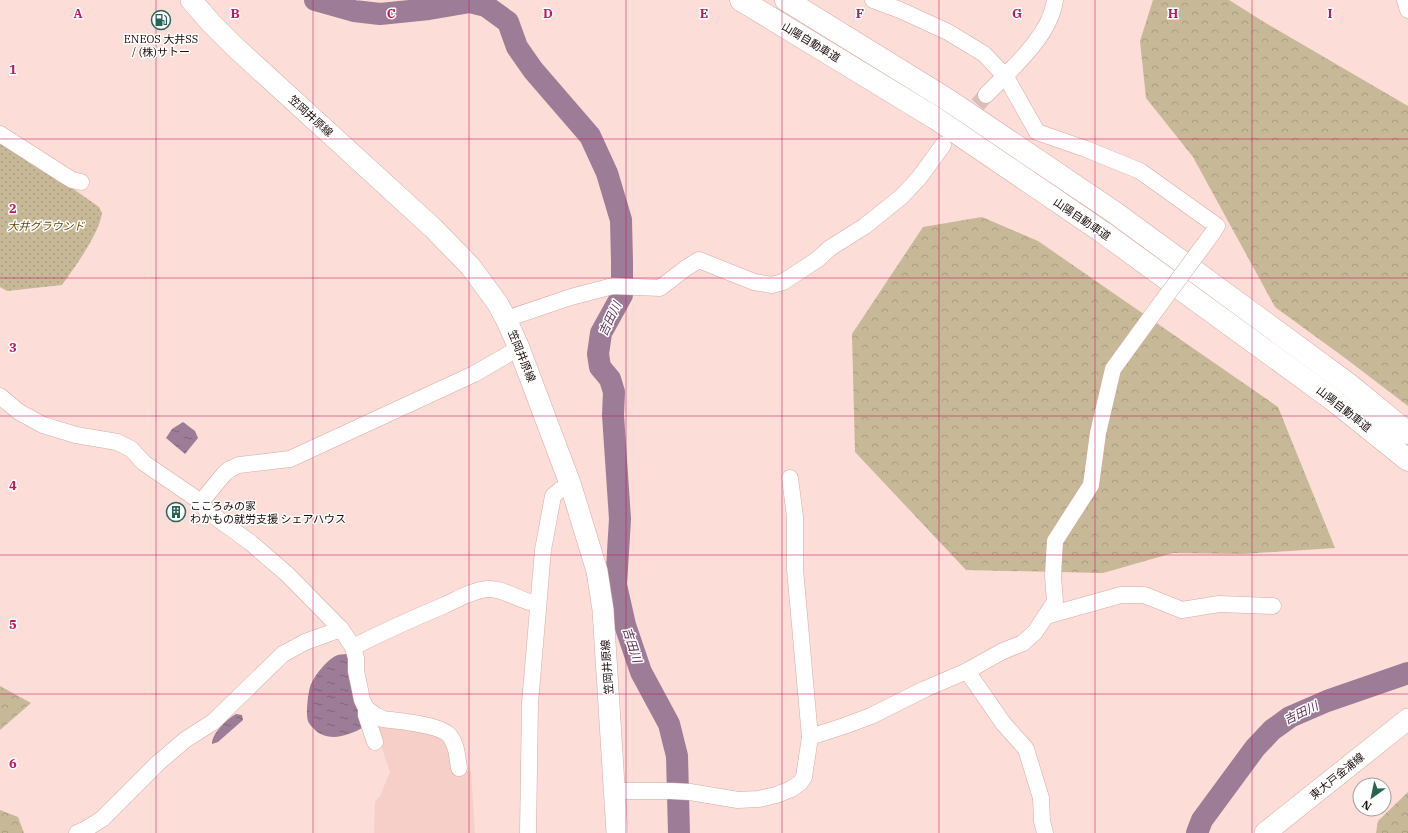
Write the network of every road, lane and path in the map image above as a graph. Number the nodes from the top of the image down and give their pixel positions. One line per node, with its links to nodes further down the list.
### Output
1 (741, 0): 17 (highway, 山陽自動車道)
2 (786, 0): 16 (highway, 山陽自動車道)
3 (873, 0): 8 (street)
4 (1055, 0): 8 (street)
5 (1405, 0): 7 (street)
6 (197, 2): 13 (main road, 笠岡井原線)
7 (1408, 10)
8 (1006, 77): 9 (street); 23 (street, bridge)
9 (986, 95)
10 (0, 134): 12 (street)
11 (943, 145): 13 (street)
12 (81, 182)
13 (506, 319): 14 (main road, 笠岡井原線)
14 (519, 348): 19 (main road, 笠岡井原線); 20 (street)
15 (0, 396): 20 (street)
16 (1408, 433)
17 (1408, 460)
18 (790, 478): 29 (street)
19 (571, 486): 21 (street); 32 (main road, 笠岡井原線)
20 (202, 502): 24 (street)
21 (538, 604): 25 (street); 34 (street)
22 (1273, 606): 23 (street)
23 (1046, 616): 26 (street)
24 (341, 629): 25 (street); 33 (street)
25 (353, 648): 27 (street)
26 (967, 671): 29 (street); 36 (street)
27 (366, 708): 30 (street); 31 (street)
28 (1408, 719): 37 (main road, 東大戸金浦線)
29 (810, 737): 32 (street)
30 (374, 742)
31 (459, 768)
32 (615, 791): 35 (main road, 笠岡井原線)
33 (77, 833)
34 (528, 833)
35 (617, 833)
36 (1045, 833)
37 (1265, 833)

